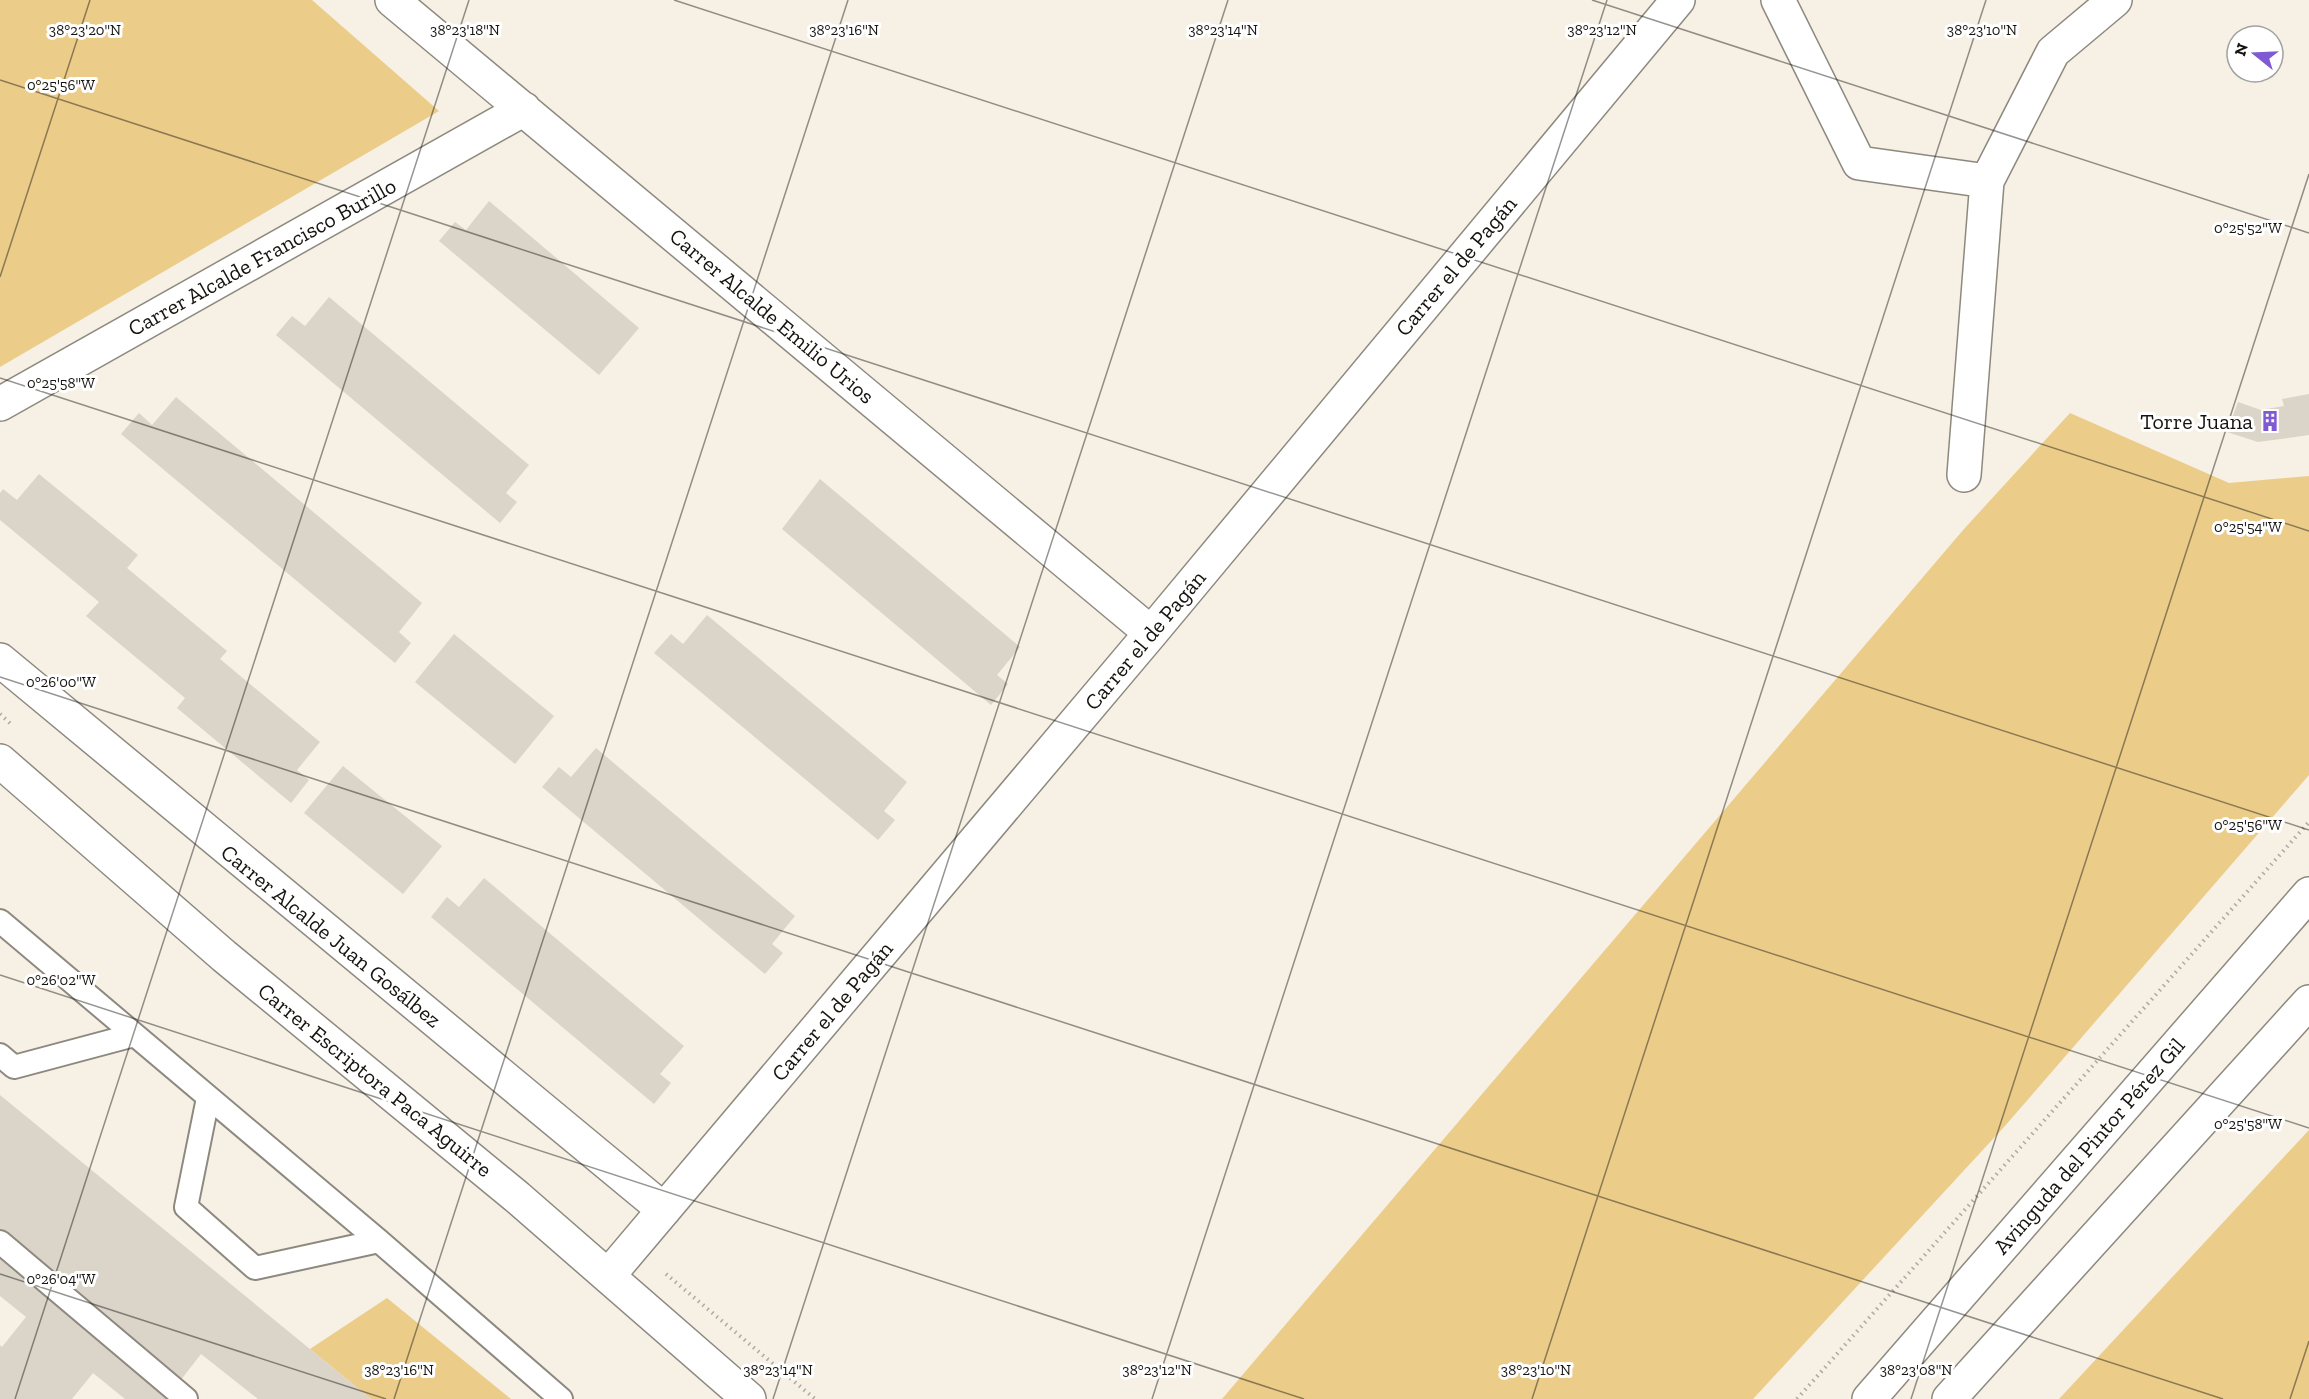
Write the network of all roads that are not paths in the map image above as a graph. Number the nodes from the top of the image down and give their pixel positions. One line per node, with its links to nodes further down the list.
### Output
1 (392, 0): 5 (street, Carrer Alcalde Emilio Urios)
2 (1678, 0): 9 (street, Carrer el de Pagán)
3 (1778, 0): 6 (street)
4 (2115, 0): 6 (street)
5 (524, 109): 7 (street, Carrer Alcalde Francisco Burillo); 9 (street, Carrer Alcalde Emilio Urios)
6 (1987, 181): 8 (street)
7 (0, 404)
8 (1964, 475)
9 (1151, 633): 18 (street, Carrer el de Pagán)
10 (0, 660): 18 (street, Carrer Alcalde Juan Gosálbez)
11 (0, 760): 21 (street, Carrer Escriptora Paca Aguirre)
12 (2309, 894): 25 (street, Avinguda del Pintor Pérez Gil)
13 (0, 921): 15 (lane)
14 (2309, 1002): 26 (street)
15 (135, 1035): 16 (lane); 17 (lane)
16 (0, 1055)
17 (208, 1098): 19 (lane); 19 (lane)
18 (664, 1210): 21 (street, Carrer el de Pagán)
19 (379, 1241): 23 (lane)
20 (0, 1242): 22 (lane)
21 (608, 1276): 24 (street, Carrer Escriptora Paca Aguirre)
22 (186, 1399)
23 (561, 1399)
24 (749, 1399)
25 (1869, 1399)
26 (1949, 1399)

